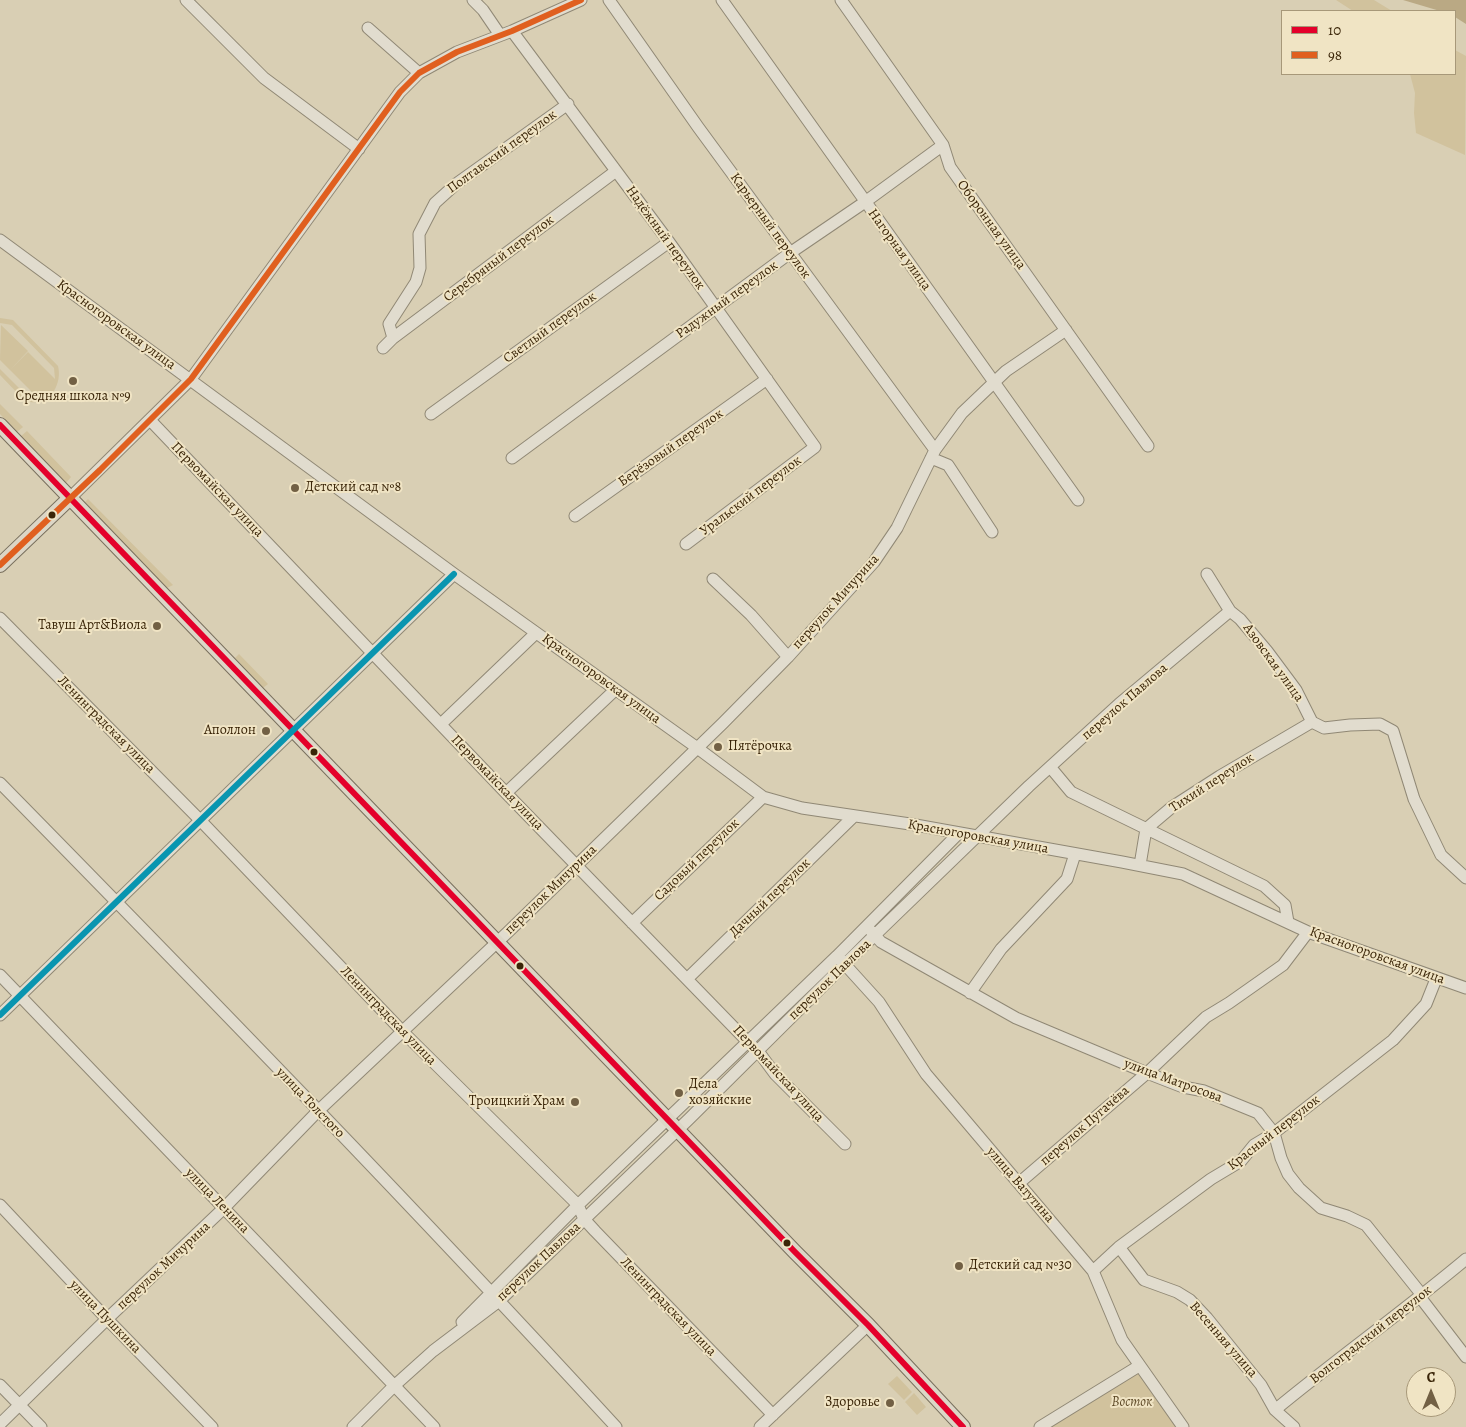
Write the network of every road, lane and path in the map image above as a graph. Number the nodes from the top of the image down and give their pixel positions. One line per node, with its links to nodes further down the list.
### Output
1 (186, 0): 13 (street)
2 (472, 0): 9 (street)
3 (581, 0): 8 (street)
4 (609, 0): 18 (street, Карьерный переулок)
5 (722, 0): 15 (street, Нагорная улица)
6 (841, 0): 12 (street, Оборонная улица)
7 (368, 28): 10 (street)
8 (512, 30): 9 (street); 11 (street, Надёжный переулок)
9 (500, 34): 10 (street)
10 (419, 72): 13 (street)
11 (568, 104): 14 (street, Надёжный переулок); 21 (street, Полтавский переулок)
12 (943, 145): 15 (street, Радужный переулок); 20 (street, Оборонная улица)
13 (359, 149): 23 (street)
14 (616, 171): 17 (street, Надёжный переулок); 21 (street, Серебряный переулок)
15 (865, 202): 18 (street, Радужный переулок); 25 (street, Нагорная улица)
16 (0, 240): 23 (street, Красногоровская улица)
17 (669, 242): 19 (street, Надёжный переулок); 26 (street, Светлый переулок)
18 (790, 253): 19 (street, Радужный переулок); 31 (street, Карьерный переулок)
19 (716, 308): 24 (street, Надёжный переулок); 32 (street, Радужный переулок)
20 (1066, 330): 25 (street, переулок Мичурина); 29 (street, Оборонная улица)
21 (393, 338): 22 (street, Серебряный переулок)
22 (383, 348)
23 (192, 380): 27 (street); 39 (street, Красногоровская улица)
24 (767, 380): 30 (street, Надёжный переулок); 35 (street, Берёзовый переулок)
25 (994, 382): 31 (street, переулок Мичурина); 34 (street, Нагорная улица)
26 (431, 414)
27 (150, 420): 33 (street); 45 (street, Первомайская улица)
28 (0, 425): 33 (main road)
29 (1148, 446)
30 (816, 448): 37 (street, Уральский переулок)
31 (933, 454): 36 (street, Карьерный переулок); 46 (street, переулок Мичурина)
32 (512, 458)
33 (71, 497): 38 (main road); 50 (main road)
34 (1078, 500)
35 (575, 516)
36 (992, 532)
37 (686, 544)
38 (0, 565)
39 (454, 574): 44 (street, Красногоровская улица); 45 (street)
40 (1207, 574): 42 (street, Азовская улица)
41 (714, 579): 46 (street)
42 (1230, 611): 48 (street, Азовская улица); 52 (street, переулок Павлова)
43 (0, 618): 57 (street, Ленинградская улица)
44 (536, 632): 47 (street, Красногоровская улица); 49 (street)
45 (373, 653): 49 (street, Первомайская улица); 50 (street)
46 (788, 657): 51 (street, переулок Мичурина)
47 (615, 690): 51 (street, Красногоровская улица); 54 (street)
48 (1312, 722): 58 (street, Тихий переулок); 64 (street)
49 (440, 724): 54 (street, Первомайская улица)
50 (293, 730): 57 (street); 71 (main road)
51 (696, 747): 55 (street, Красногоровская улица); 62 (street, переулок Мичурина)
52 (1051, 768): 58 (street); 60 (street, переулок Павлова)
53 (0, 783): 65 (street, улица Толстого)
54 (506, 793): 62 (street, Первомайская улица)
55 (763, 797): 56 (street, Красногоровская улица); 67 (street, Садовый переулок)
56 (854, 816): 59 (street, Красногоровская улица); 74 (street, Дачный переулок)
57 (200, 820): 65 (street); 80 (street, Ленинградская улица)
58 (1146, 829): 63 (street); 66 (street)
59 (958, 834): 60 (street, Красногоровская улица); 68 (street, переулок Павлова)
60 (977, 837): 61 (street, Красногоровская улица); 70 (street, переулок Павлова)
61 (1075, 854): 63 (street, Красногоровская улица); 77 (street)
62 (577, 865): 67 (street, Первомайская улица); 71 (street, переулок Мичурина)
63 (1140, 865): 66 (street, Красногоровская улица)
64 (1466, 878)
65 (116, 902): 78 (street); 84 (street, улица Толстого)
66 (1288, 922): 69 (street, Красногоровская улица)
67 (632, 923): 74 (street, Первомайская улица)
68 (867, 926): 70 (street, улица Матросова); 72 (street, переулок Павлова)
69 (1308, 932): 75 (street, Красногоровская улица); 83 (street, переулок Пугачёва)
70 (876, 935): 72 (street, переулок Павлова); 77 (street, улица Матросова)
71 (497, 941): 80 (street, переулок Мичурина); 85 (main road)
72 (841, 960): 81 (street, переулок Павлова); 82 (street, переулок Павлова); 88 (street, улица Ватутина)
73 (0, 975): 78 (street, улица Ленина)
74 (687, 979): 81 (street, Первомайская улица)
75 (1436, 979): 76 (street, Красногоровская улица); 86 (street, Красный переулок)
76 (1466, 988)
77 (970, 994): 83 (street, улица Матросова)
78 (20, 996): 79 (street); 91 (street, улица Ленина)
79 (0, 1015)
80 (402, 1031): 84 (street, переулок Мичурина); 90 (street, Ленинградская улица)
81 (748, 1042): 82 (street, Первомайская улица); 85 (street, переулок Павлова)
82 (758, 1051): 85 (street, переулок Павлова); 87 (street, Первомайская улица)
83 (1146, 1073): 86 (street, улица Матросова); 88 (street, переулок Пугачёва)
84 (318, 1111): 91 (street, переулок Мичурина); 97 (street, улица Толстого)
85 (673, 1124): 90 (street, переулок Павлова); 92 (street, переулок Павлова); 99 (main road)
86 (1274, 1133): 93 (street, Красный переулок); 96 (street, улица Матросова)
87 (845, 1144)
88 (1019, 1183): 95 (street, улица Ватутина)
89 (0, 1205): 98 (street, улица Пушкина)
90 (578, 1206): 92 (street, Ленинградская улица); 97 (street, переулок Павлова)
91 (224, 1208): 98 (street, переулок Мичурина); 103 (street, улица Ленина)
92 (584, 1219): 97 (street, переулок Павлова); 106 (street, Ленинградская улица)
93 (1119, 1247): 95 (street, Красный переулок); 105 (street, Весенняя улица)
94 (1466, 1259): 96 (street, Волгоградский переулок)
95 (1093, 1271): 101 (street, улица Ватутина)
96 (1421, 1296): 100 (street, улица Матросова); 105 (street, Волгоградский переулок)
97 (495, 1297): 103 (street, переулок Павлова); 113 (street, улица Толстого)
98 (107, 1319): 104 (street, переулок Мичурина); 110 (street, улица Пушкина)
99 (868, 1325): 106 (street); 115 (main road)
100 (1466, 1357)
101 (1139, 1366): 116 (street); 117 (street, улица Ватутина)
102 (0, 1384): 104 (street)
103 (394, 1386): 111 (street, переулок Павлова); 112 (street, улица Ленина)
104 (20, 1406): 107 (street, переулок Мичурина); 109 (street)
105 (1275, 1410): 108 (street, Весенняя улица)
106 (773, 1415): 114 (street)
107 (0, 1424)
108 (1289, 1425)
109 (41, 1427)
110 (212, 1427)
111 (352, 1427)
112 (434, 1427)
113 (616, 1427)
114 (760, 1427)
115 (963, 1427)
116 (1040, 1427)
117 (1183, 1427)

